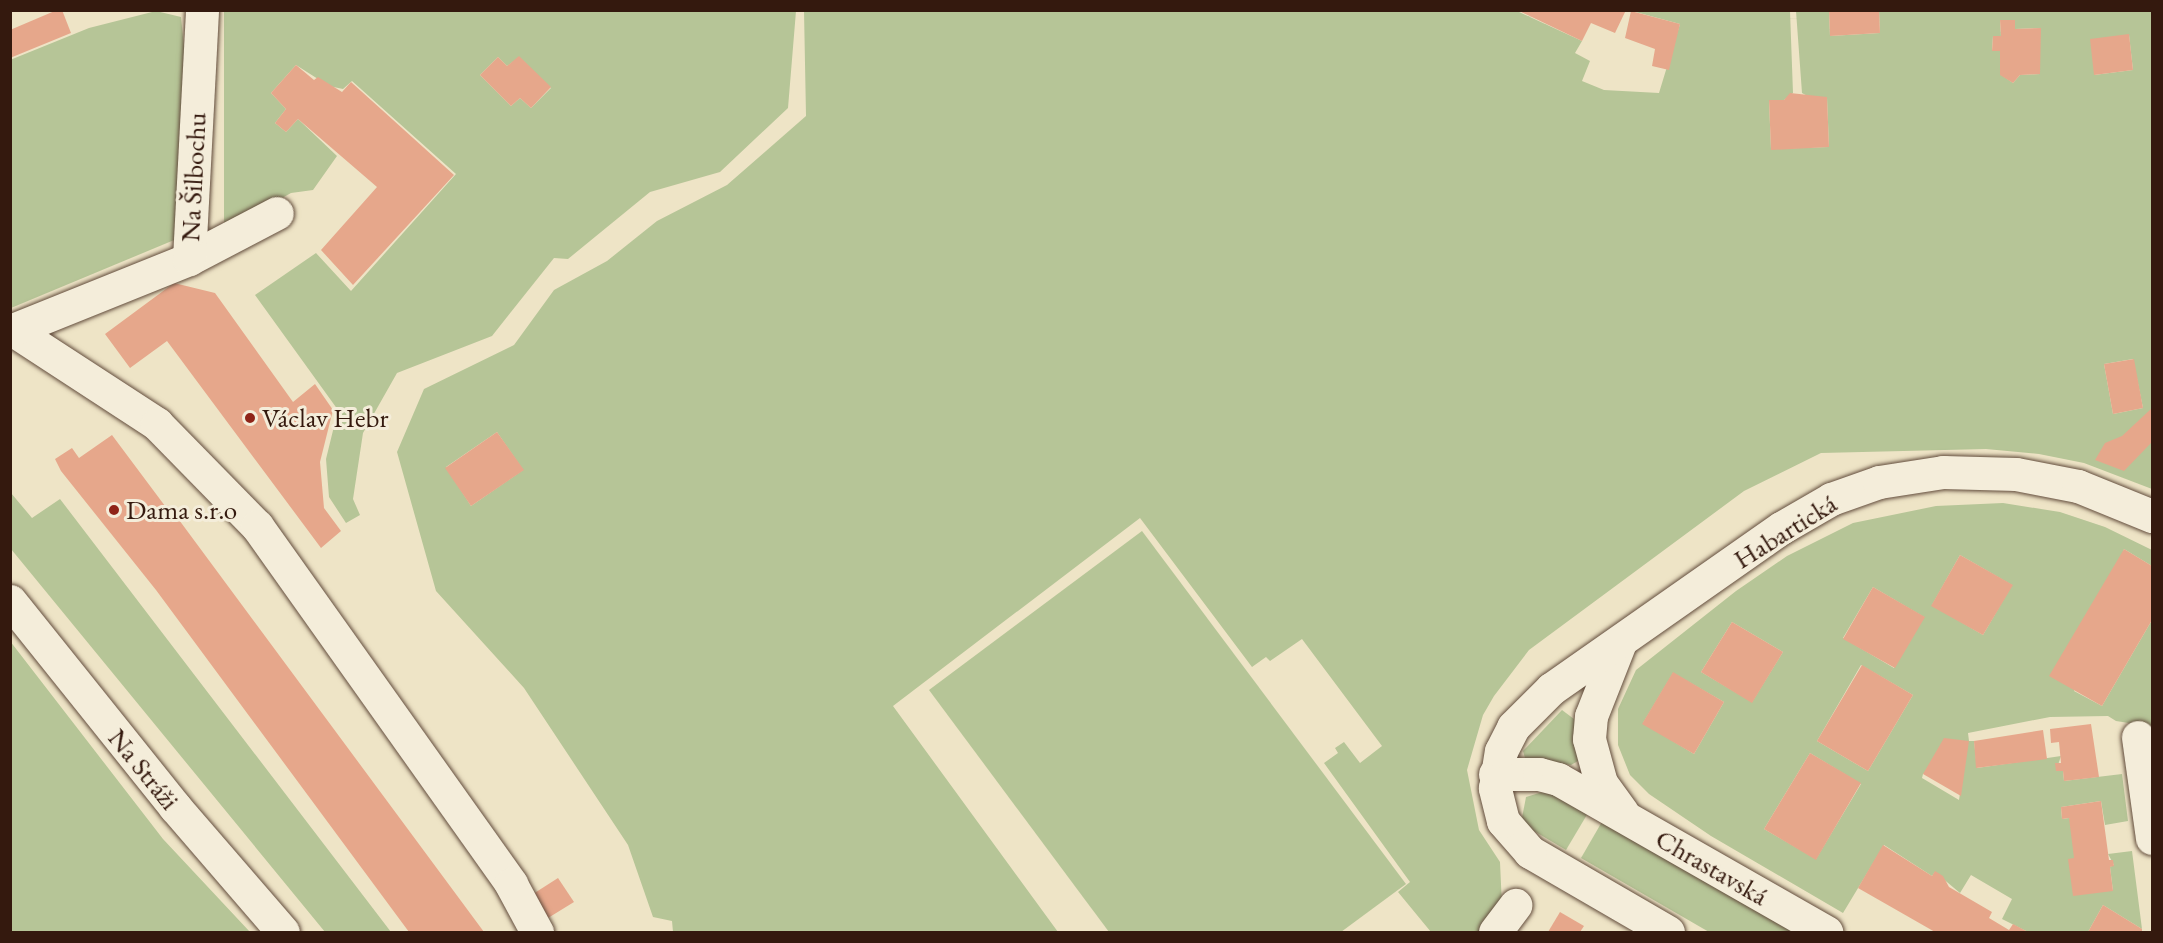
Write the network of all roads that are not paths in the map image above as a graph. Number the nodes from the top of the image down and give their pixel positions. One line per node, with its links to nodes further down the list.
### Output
1 (202, 10): 3 (street, Na Šilbochu)
2 (277, 213): 3 (street)
3 (189, 259): 4 (street, Na Šilbochu)
4 (12, 330): 14 (street)
5 (2152, 516): 7 (street, Habartická)
6 (10, 601): 13 (street, Na Stráži)
7 (1619, 645): 9 (street, Habartická); 10 (street, Chrastavská)
8 (2138, 737): 11 (street)
9 (1495, 774): 10 (street, Chrastavská); 16 (street)
10 (1629, 820): 17 (street, Chrastavská)
11 (2152, 838)
12 (1515, 905): 15 (street)
13 (283, 933)
14 (537, 933)
15 (1495, 933)
16 (1668, 933)
17 (1826, 933)

